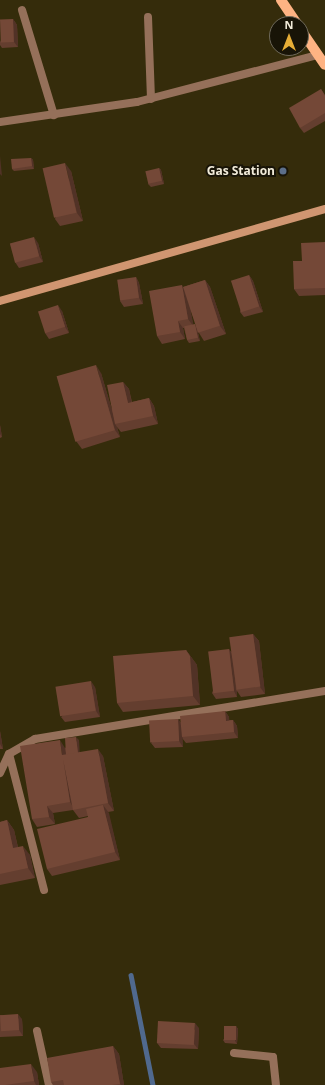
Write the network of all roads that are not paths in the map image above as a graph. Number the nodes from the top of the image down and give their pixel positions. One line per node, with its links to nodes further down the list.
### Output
1 (281, 0): 3 (main road)
2 (22, 10): 9 (street)
3 (292, 16)
4 (148, 17): 8 (street)
5 (309, 42): 6 (main road)
6 (318, 55): 7 (main road); 8 (street)
7 (325, 65)
8 (151, 99): 9 (street)
9 (54, 115): 10 (street)
10 (0, 122)
11 (325, 210): 12 (street)
12 (0, 301)
13 (325, 691): 14 (street)
14 (9, 754): 15 (street); 16 (street)
15 (0, 773)
16 (44, 890)
17 (37, 1031): 19 (street)
18 (234, 1053): 20 (street)
19 (49, 1085)
20 (276, 1085)

